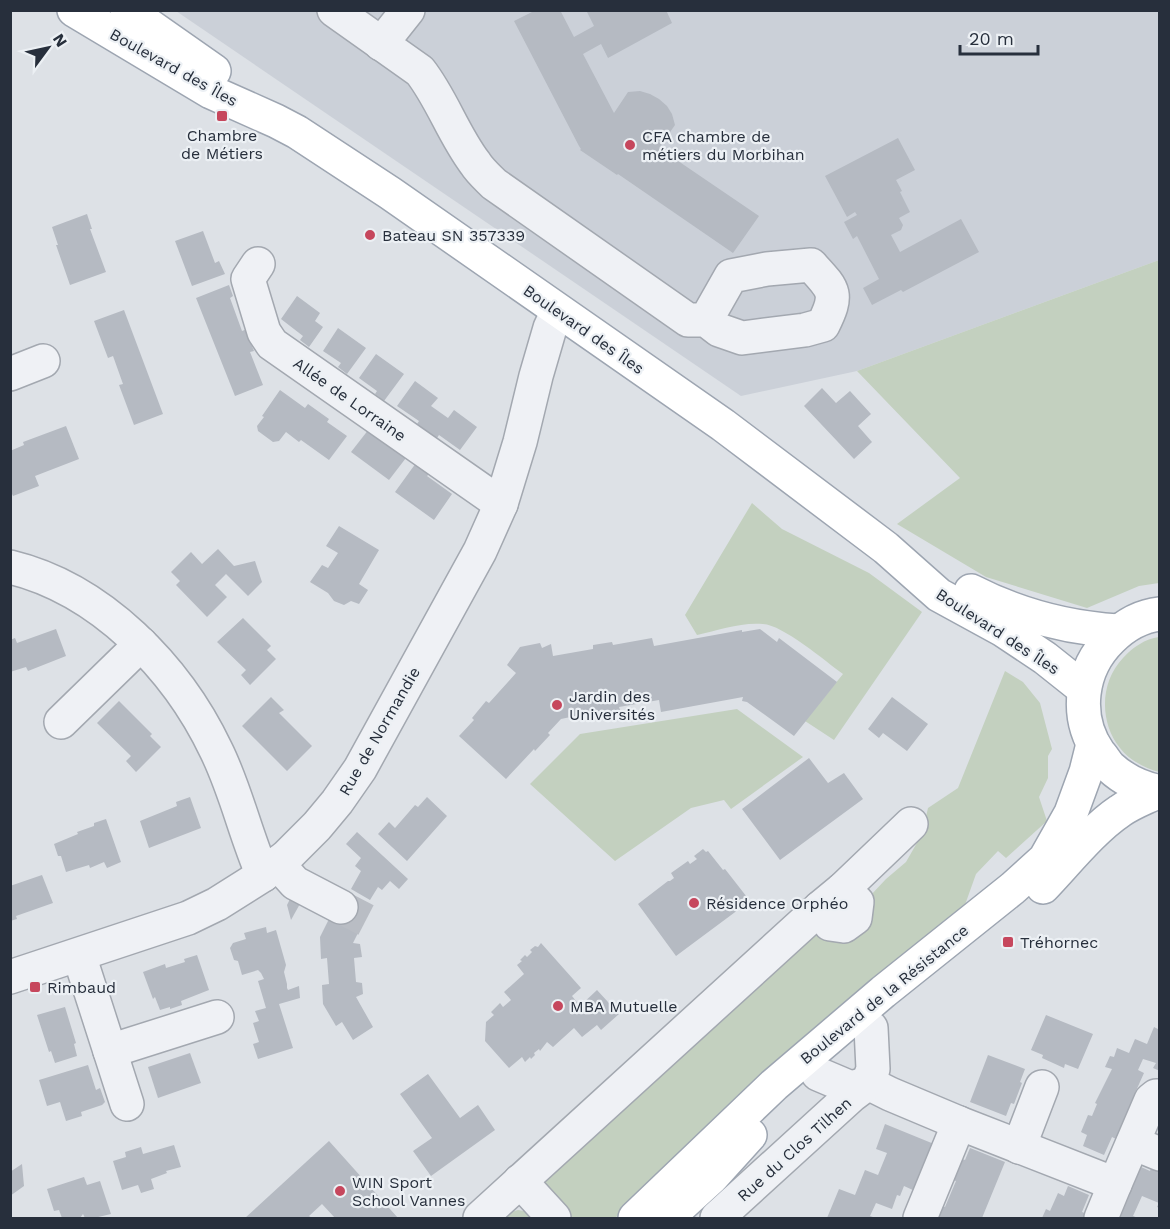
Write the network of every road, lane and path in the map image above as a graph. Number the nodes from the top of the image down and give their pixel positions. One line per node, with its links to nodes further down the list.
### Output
1 (74, 10): 6 (main road, Boulevard des Îles)
2 (127, 10): 6 (main road, Boulevard des Îles)
3 (333, 10): 5 (street)
4 (408, 10): 5 (street)
5 (381, 44): 9 (street)
6 (276, 120): 8 (main road, Boulevard des Îles)
7 (258, 264): 12 (street, Allée de Lorraine)
8 (558, 311): 12 (street, Rue de Normandie); 13 (main road, Boulevard des Îles)
9 (706, 320)
10 (43, 361): 11 (street)
11 (10, 374)
12 (501, 504): 23 (street, Rue de Normandie)
13 (886, 548): 16 (main road, Boulevard des Îles); 18 (main road, Boulevard des Îles)
14 (10, 567): 17 (street)
15 (1160, 614): 16 (main road)
16 (1118, 631): 18 (main road)
17 (141, 644): 19 (street); 23 (street)
18 (1084, 689): 20 (main road)
19 (61, 722)
20 (1093, 744): 21 (main road); 42 (main road, Boulevard de la Résistance)
21 (1158, 792): 28 (main road, Boulevard de la Résistance)
22 (911, 824): 38 (street)
23 (270, 869): 24 (street); 25 (street, Rue de Normandie)
24 (341, 907)
25 (79, 955): 26 (street, Rue de Normandie); 29 (street)
26 (10, 977)
27 (217, 1017): 29 (street)
28 (871, 1028): 30 (main road, Boulevard de la Résistance); 31 (street)
29 (110, 1051): 34 (street)
30 (818, 1074): 31 (street, Rue du Clos Tilhen); 43 (main road, Boulevard de la Résistance)
31 (868, 1083): 35 (street, Rue du Clos Tilhen); 44 (street, Rue du Clos Tilhen)
32 (1042, 1087): 36 (street)
33 (1160, 1096): 37 (street)
34 (127, 1104)
35 (958, 1123): 36 (street, Rue du Clos Tilhen); 45 (street)
36 (1019, 1147): 39 (street, Rue du Clos Tilhen)
37 (1146, 1148): 39 (street)
38 (520, 1181): 40 (street); 41 (street)
39 (1115, 1184): 46 (street)
40 (480, 1218)
41 (554, 1218)
42 (634, 1218)
43 (667, 1218)
44 (721, 1218)
45 (920, 1218)
46 (1101, 1218)

